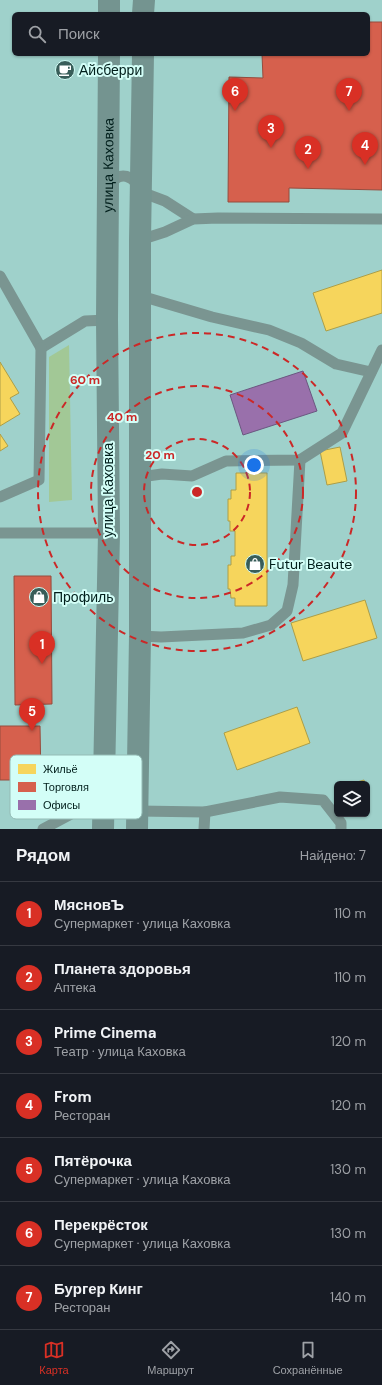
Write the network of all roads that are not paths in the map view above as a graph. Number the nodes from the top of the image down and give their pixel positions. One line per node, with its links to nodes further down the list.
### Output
1 (109, 0): 3 (main road)
2 (144, 0): 4 (main road)
3 (109, 12)
4 (143, 12)
5 (109, 56): 7 (main road, улица Каховка)
6 (143, 56): 8 (main road)
7 (108, 190): 8 (lane); 14 (main road, улица Каховка)
8 (141, 192): 9 (lane); 11 (main road)
9 (193, 219): 10 (lane); 11 (lane)
10 (382, 219)
11 (140, 240): 13 (main road)
12 (0, 276): 15 (lane)
13 (141, 296): 17 (lane); 19 (main road)
14 (107, 320): 15 (lane); 22 (main road, улица Каховка)
15 (41, 348): 20 (lane)
16 (382, 350): 17 (lane)
17 (371, 372): 18 (lane)
18 (300, 460): 19 (lane); 23 (lane)
19 (140, 477): 23 (main road)
20 (0, 497)
21 (0, 533): 22 (lane)
22 (109, 533): 24 (main road, улица Каховка)
23 (140, 636): 25 (main road)
24 (104, 755)
25 (139, 755)
26 (204, 812): 28 (lane); 30 (lane); 31 (lane)
27 (62, 819): 29 (lane)
28 (138, 820)
29 (43, 829)
30 (204, 829)
31 (341, 829)

